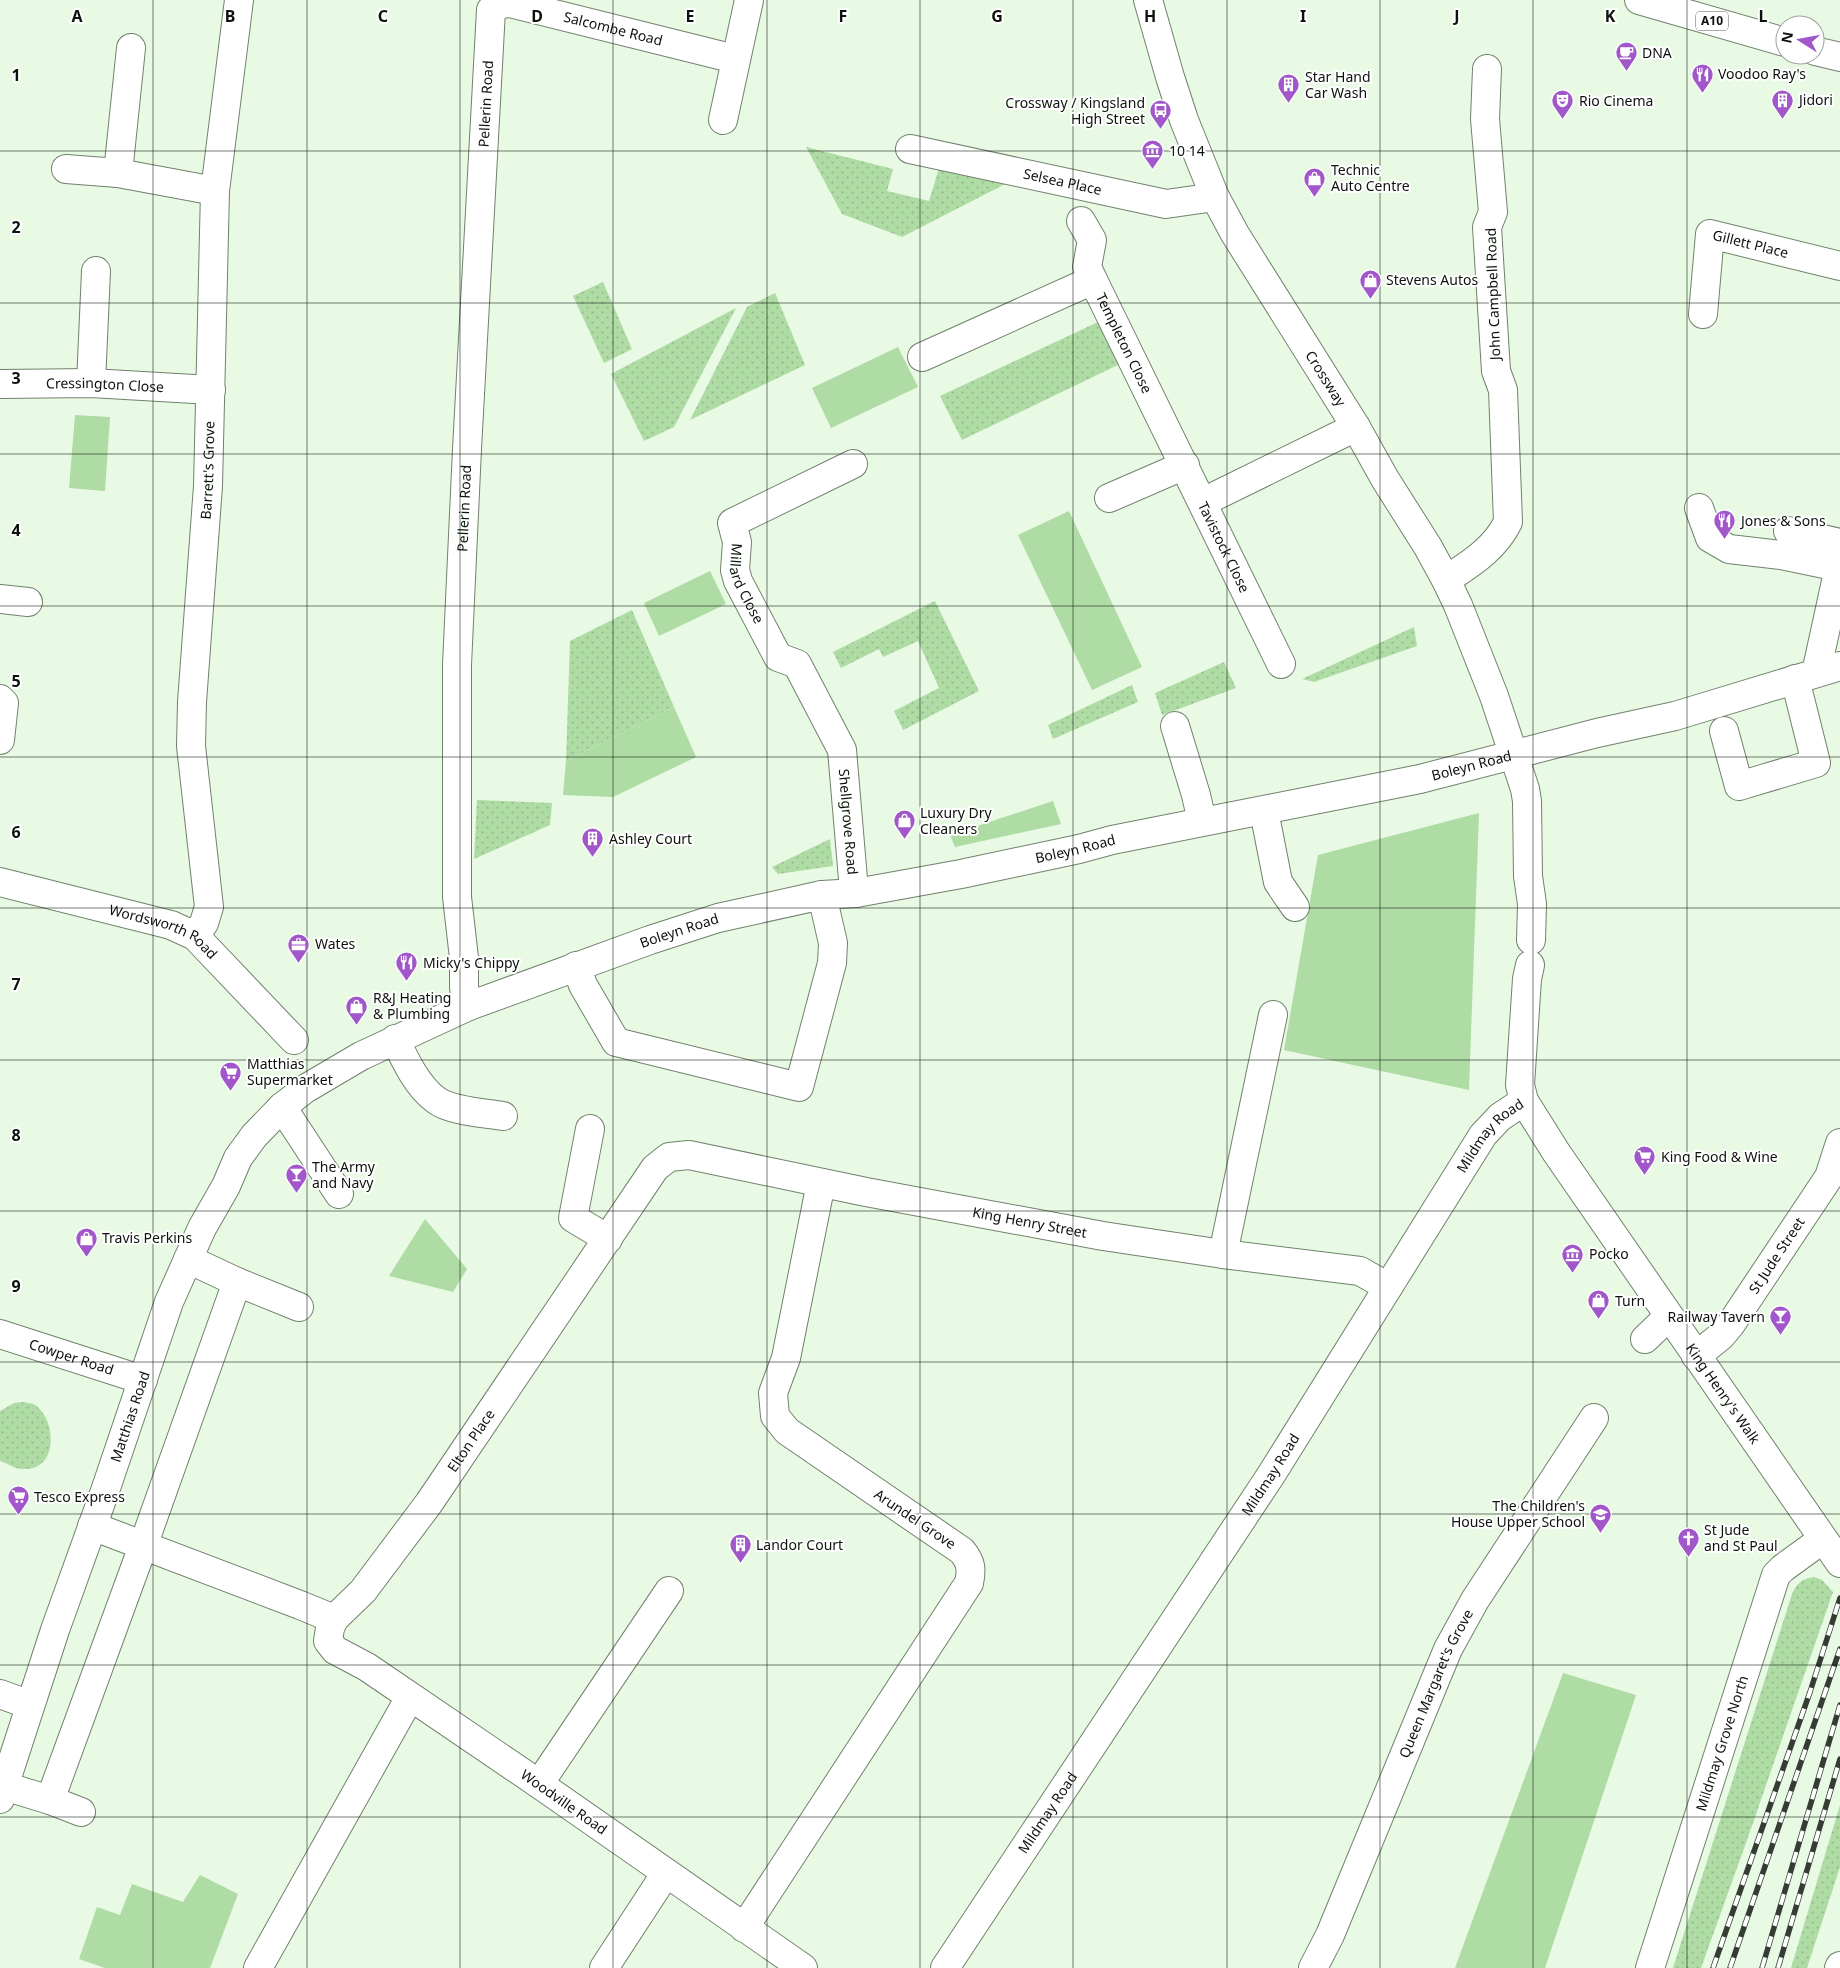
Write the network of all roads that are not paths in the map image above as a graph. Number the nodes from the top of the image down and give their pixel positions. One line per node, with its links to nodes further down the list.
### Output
1 (239, 0): 16 (main road, Barrett's Grove)
2 (749, 0): 9 (main road)
3 (1148, 0): 17 (main road, Crossway)
4 (1639, 0): 6 (main road, A10)
5 (492, 10): 9 (main road, Salcombe Road); 54 (main road, Pellerin Road)
6 (1775, 39)
7 (131, 48): 15 (main road)
8 (1825, 53): 10 (main road)
9 (714, 54): 12 (main road)
10 (1840, 57)
11 (1487, 69): 35 (main road, John Campbell Road)
12 (723, 120)
13 (910, 149): 17 (main road, Selsea Place)
14 (66, 169): 15 (main road)
15 (118, 173): 16 (main road)
16 (215, 191): 26 (main road, Barrett's Grove)
17 (1215, 197): 27 (main road, Crossway)
18 (1092, 232): 21 (main road)
19 (1840, 266): 22 (main road, Gillett Place)
20 (96, 271): 24 (main road)
21 (1093, 280): 23 (main road, Templeton Close); 29 (main road, Templeton Close)
22 (1703, 314)
23 (922, 357)
24 (91, 383): 25 (main road, Cressington Close); 26 (main road, Cressington Close)
25 (0, 384)
26 (211, 390): 52 (main road, Barrett's Grove)
27 (1356, 427): 31 (main road, Tavistock Close); 35 (main road, Crossway)
28 (853, 464): 44 (main road, Millard Close)
29 (1185, 465): 30 (main road); 31 (main road, Templeton Close)
30 (1109, 498)
31 (1203, 502): 38 (main road, Tavistock Close)
32 (1699, 508): 34 (main road)
33 (1788, 531): 34 (main road)
34 (1840, 558): 39 (main road)
35 (1446, 580): 45 (main road, Crossway)
36 (0, 599): 37 (main road)
37 (28, 602)
38 (1282, 664)
39 (1817, 673): 42 (main road); 45 (main road, Boleyn Road)
40 (0, 699): 43 (main road)
41 (1176, 726): 47 (main road)
42 (1724, 730)
43 (0, 740)
44 (842, 750): 49 (main road, Shellgrove Road)
45 (1514, 755): 46 (main road, Boleyn Road); 59 (main road, Mildmay Road)
46 (1264, 811): 47 (main road, Boleyn Road); 51 (main road)
47 (1202, 822): 49 (main road, Boleyn Road)
48 (0, 882): 52 (main road, Wordsworth Road)
49 (856, 893): 50 (main road, Boleyn Road)
50 (822, 895): 53 (main road, Boleyn Road); 53 (main road)
51 (1295, 907)
52 (196, 936): 57 (main road, Wordsworth Road)
53 (576, 966): 54 (main road, Boleyn Road)
54 (469, 1006): 56 (main road, Boleyn Road)
55 (1273, 1015): 68 (main road)
56 (395, 1039): 58 (main road, Boleyn Road); 61 (main road)
57 (294, 1040)
58 (326, 1076): 60 (main road, Matthias Road)
59 (1524, 1101): 71 (main road, Mildmay Road); 73 (main road, King Henry's Walk)
60 (282, 1107): 66 (main road); 69 (main road, Matthias Road)
61 (503, 1116)
62 (590, 1129): 67 (main road)
63 (1838, 1156): 76 (main road, St Jude Street)
64 (669, 1157): 65 (main road, King Henry Street); 67 (main road, Elton Place)
65 (821, 1183): 68 (main road, King Henry Street); 93 (main road, Arundel Grove)
66 (339, 1194)
67 (608, 1238): 84 (main road, Elton Place)
68 (1223, 1254): 71 (main road, King Henry Street)
69 (188, 1259): 70 (main road); 77 (main road, Matthias Road)
70 (236, 1282): 72 (main road); 81 (main road)
71 (1388, 1286): 97 (main road, Mildmay Road)
72 (299, 1307)
73 (1669, 1316): 75 (main road); 76 (main road, King Henry's Walk)
74 (0, 1334): 77 (main road, Cowper Road)
75 (1645, 1339)
76 (1696, 1356): 80 (main road, King Henry's Walk)
77 (143, 1380): 79 (main road, Matthias Road)
78 (1594, 1418): 98 (main road, Queen Margaret's Grove)
79 (92, 1526): 81 (main road); 87 (main road, Matthias Road)
80 (1823, 1538): 82 (main road, King Henry's Walk); 99 (main road, Mildmay Grove North)
81 (143, 1546): 84 (main road); 90 (main road)
82 (1840, 1563)
83 (669, 1591): 88 (main road)
84 (331, 1628): 86 (main road, Woodville Road)
85 (0, 1694): 87 (main road)
86 (410, 1697): 88 (main road, Woodville Road); 94 (main road)
87 (30, 1705): 89 (main road, Matthias Road)
88 (539, 1784): 92 (main road, Woodville Road)
89 (2, 1792): 90 (main road)
90 (50, 1800): 91 (main road)
91 (81, 1812)
92 (666, 1873): 93 (main road, Woodville Road); 95 (main road)
93 (744, 1928): 96 (main road, Woodville Road)
94 (258, 1968)
95 (604, 1968)
96 (803, 1968)
97 (945, 1968)
98 (1313, 1968)
99 (1650, 1968)

